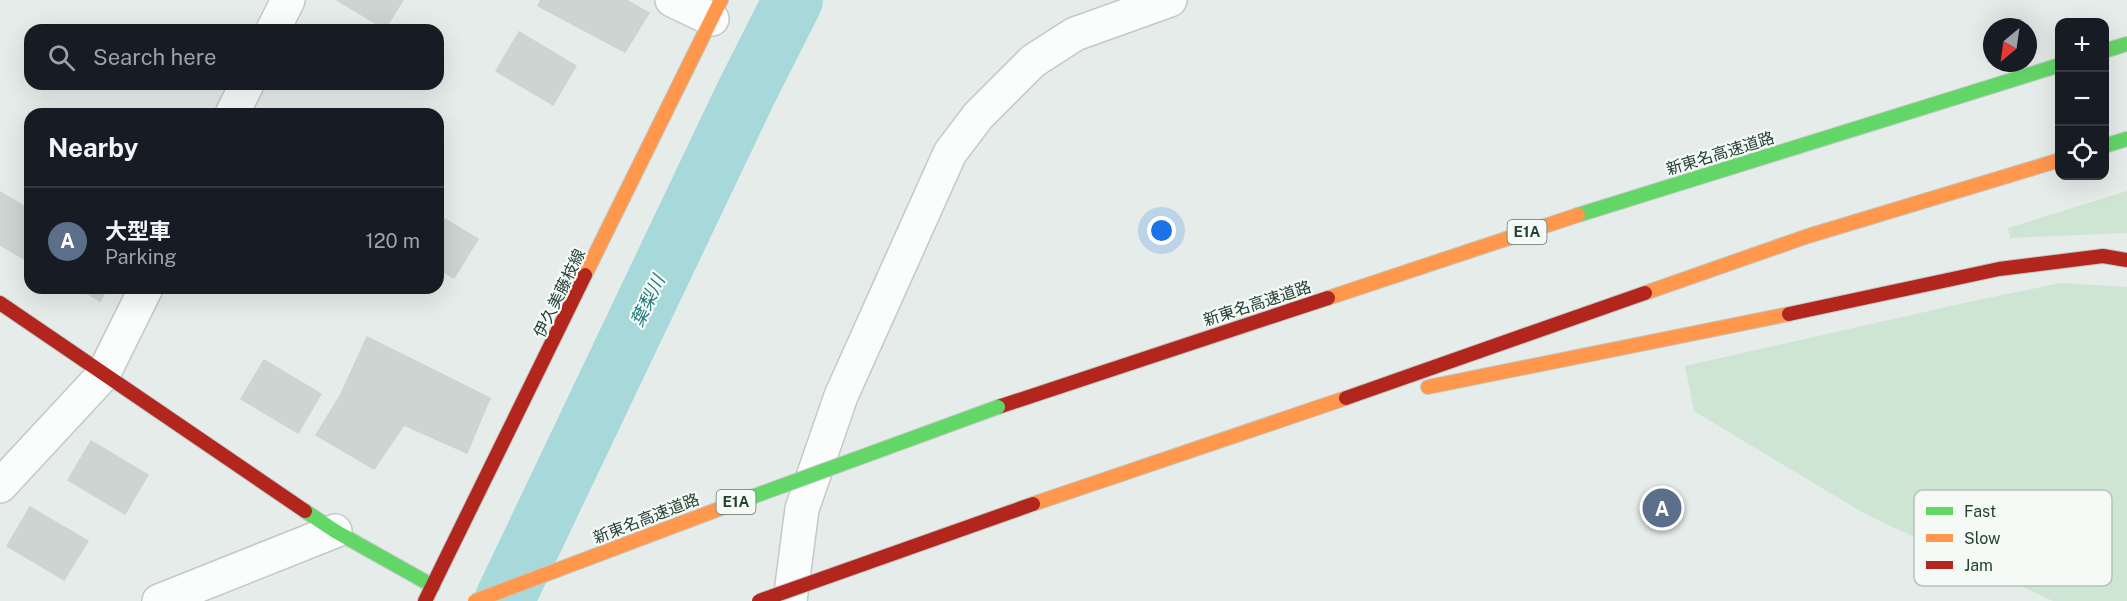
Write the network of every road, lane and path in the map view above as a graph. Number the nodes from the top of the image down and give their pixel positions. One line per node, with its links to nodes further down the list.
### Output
1 (288, 0): 5 (street)
2 (672, 0): 4 (street)
3 (1170, 0): 26 (street)
4 (717, 10): 21 (main road, 伊久美藤枝線)
5 (276, 24)
6 (2127, 44): 7 (main road)
7 (2109, 49)
8 (2055, 66): 24 (main road, 新東名高速道路 / E1A, bridge)
9 (244, 90): 10 (street)
10 (235, 108)
11 (2127, 139): 12 (main road)
12 (2109, 144)
13 (2055, 162): 18 (main road)
14 (2127, 260): 18 (main road)
15 (143, 294): 17 (street)
16 (0, 303): 17 (main road)
17 (104, 375): 19 (street); 20 (main road)
18 (1310, 411): 25 (main road, bridge)
19 (0, 486)
20 (335, 531): 21 (main road); 22 (street)
21 (433, 586): 23 (main road, 伊久美藤枝線)
22 (159, 601)
23 (425, 601)
24 (475, 601)
25 (759, 601)
26 (790, 601)

